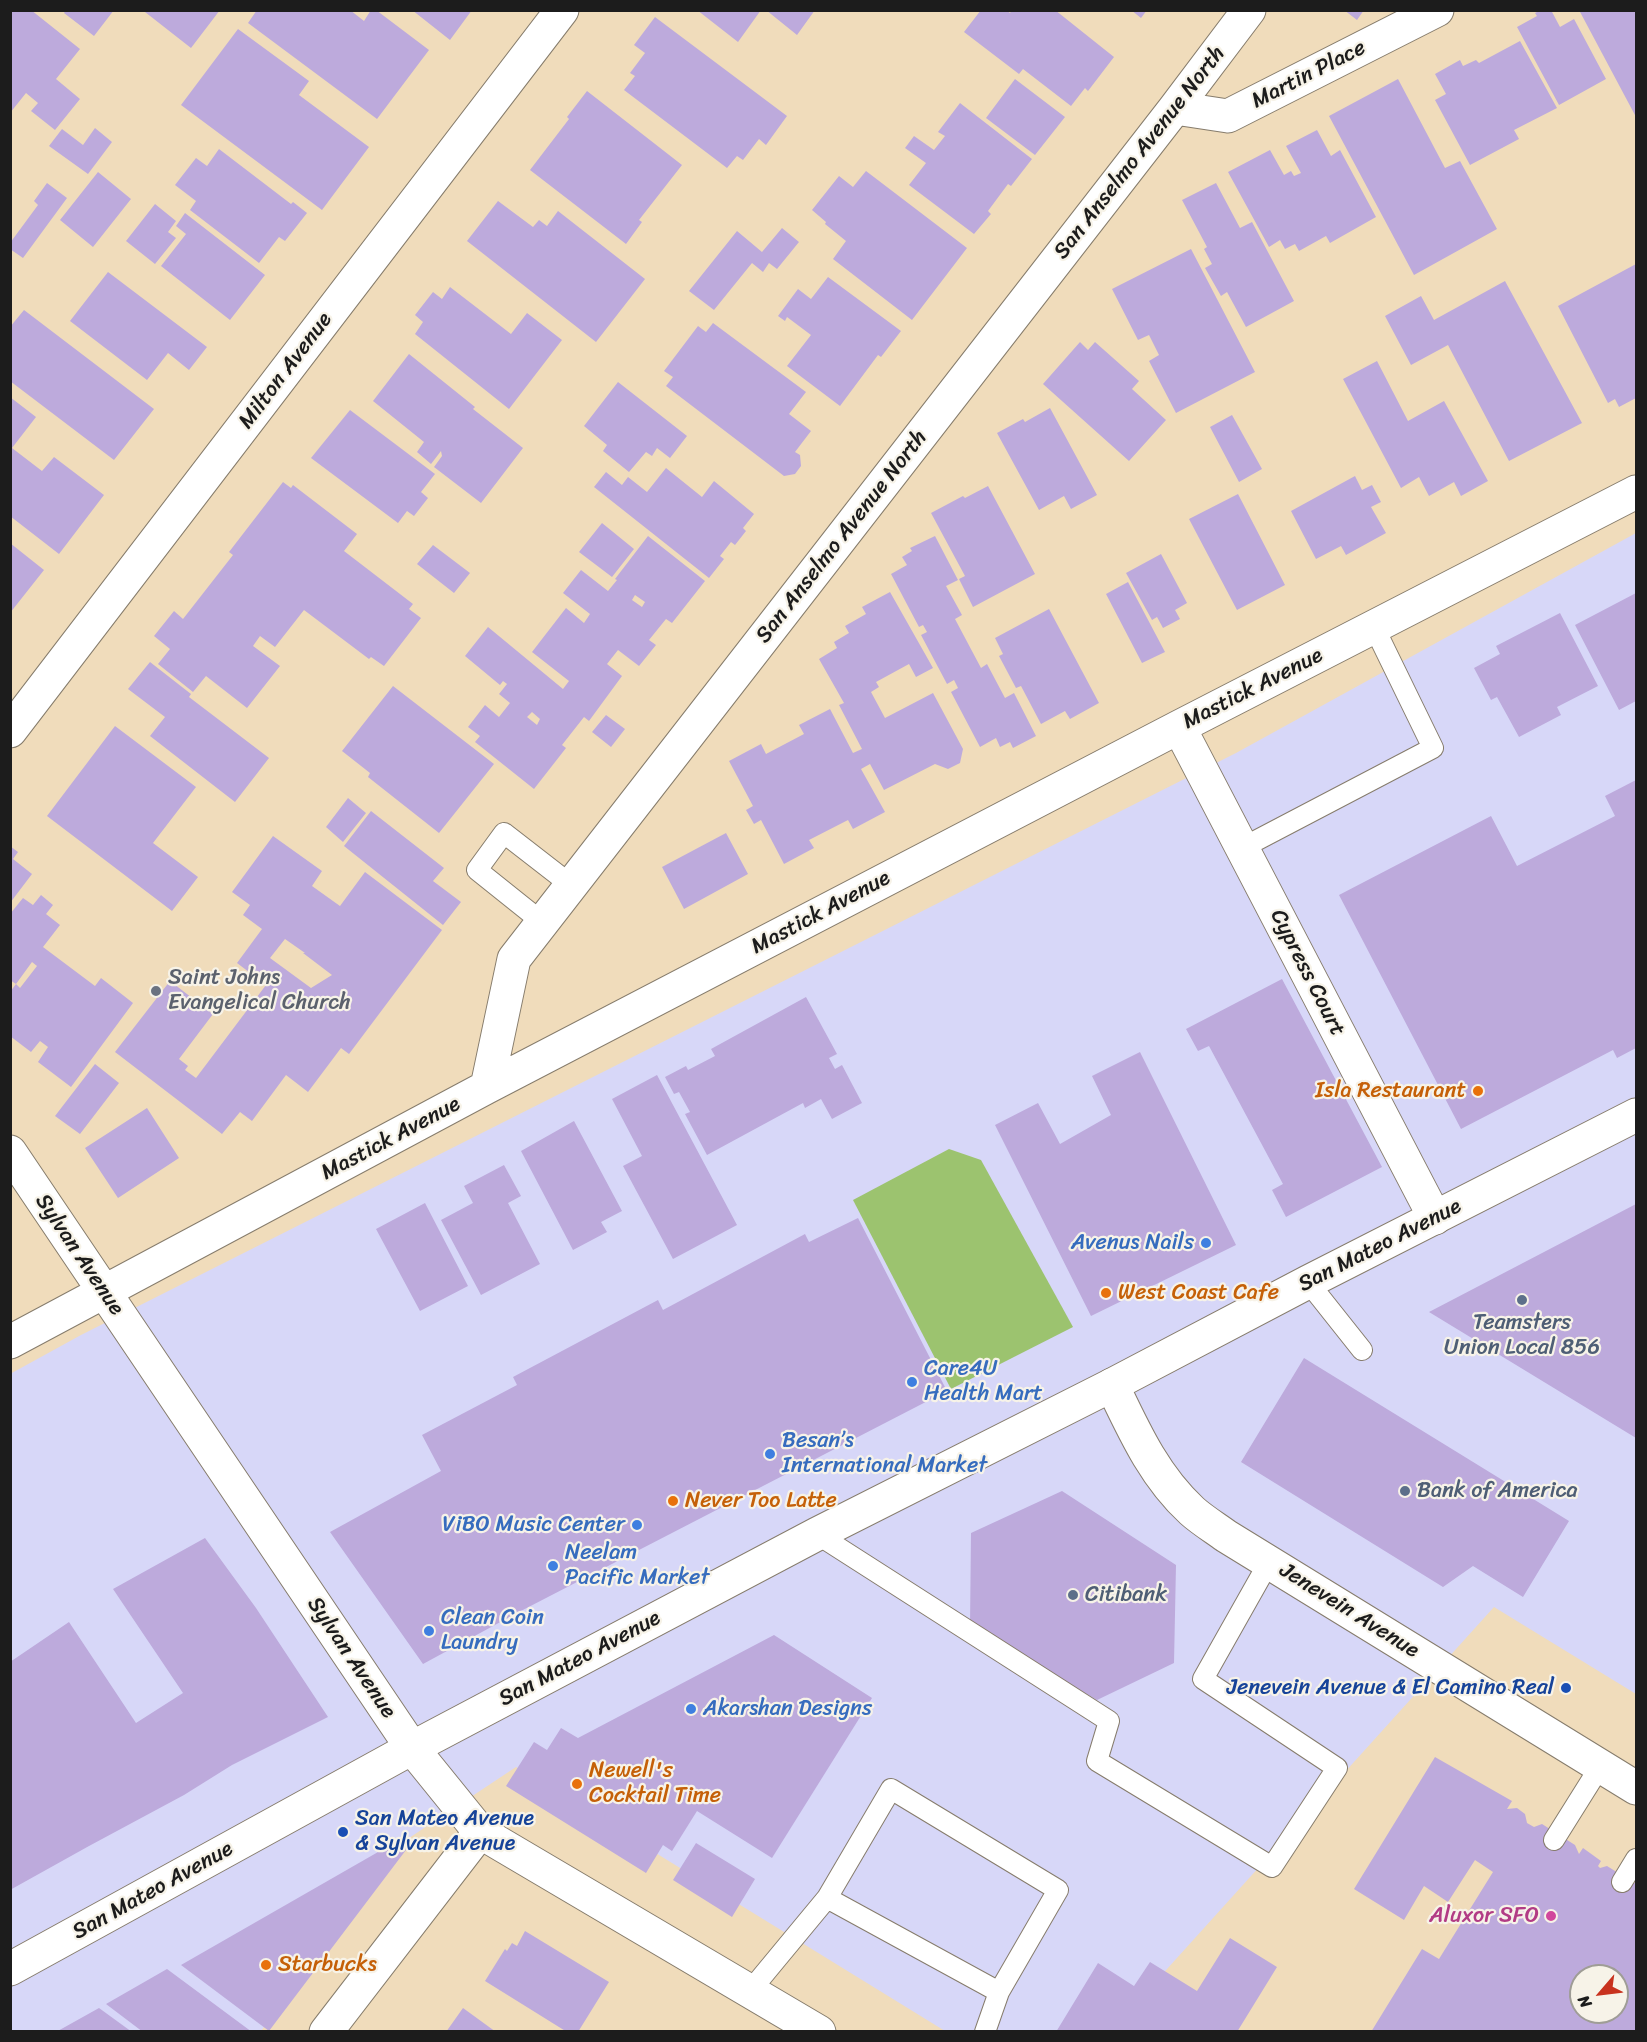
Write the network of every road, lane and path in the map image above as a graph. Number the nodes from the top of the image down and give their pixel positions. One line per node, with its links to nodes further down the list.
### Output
1 (562, 10): 8 (street, Milton Avenue)
2 (1249, 10): 4 (street, San Anselmo Avenue North)
3 (1437, 10): 4 (street, Martin Place)
4 (1175, 108): 10 (street, San Anselmo Avenue North)
5 (1636, 492): 6 (street, Mastick Avenue)
6 (1374, 627): 7 (street, Mastick Avenue); 9 (lane)
7 (1179, 727): 9 (street, Cypress Court); 12 (street, Mastick Avenue)
8 (10, 731)
9 (1242, 848): 15 (street, Cypress Court)
10 (571, 885): 11 (street, San Anselmo Avenue North); 11 (lane)
11 (542, 922): 12 (street, San Anselmo Avenue North)
12 (487, 1087): 17 (street, Mastick Avenue)
13 (1636, 1115): 15 (street, San Mateo Avenue)
14 (10, 1152): 17 (street, Sylvan Avenue)
15 (1435, 1218): 16 (street, San Mateo Avenue)
16 (1308, 1282): 19 (lane); 20 (street, San Mateo Avenue)
17 (104, 1292): 18 (street, Mastick Avenue); 23 (street, Sylvan Avenue)
18 (10, 1342)
19 (1362, 1350)
20 (1112, 1385): 21 (street, San Mateo Avenue); 22 (street, Jenevein Avenue)
21 (817, 1534): 22 (lane); 23 (street, San Mateo Avenue)
22 (1269, 1562): 24 (street, Jenevein Avenue)
23 (412, 1748): 26 (street, Sylvan Avenue); 31 (street, San Mateo Avenue)
24 (1601, 1765): 25 (street, Jenevein Avenue); 27 (lane)
25 (1636, 1788)
26 (480, 1832): 32 (street, Sylvan Avenue); 34 (street)
27 (1554, 1840)
28 (1636, 1859): 29 (lane)
29 (1622, 1881)
30 (827, 1898): 32 (lane); 33 (lane); 33 (lane)
31 (10, 1969)
32 (750, 1990): 35 (street, Sylvan Avenue)
33 (999, 1992): 36 (lane)
34 (326, 2031)
35 (819, 2031)
36 (985, 2031)

